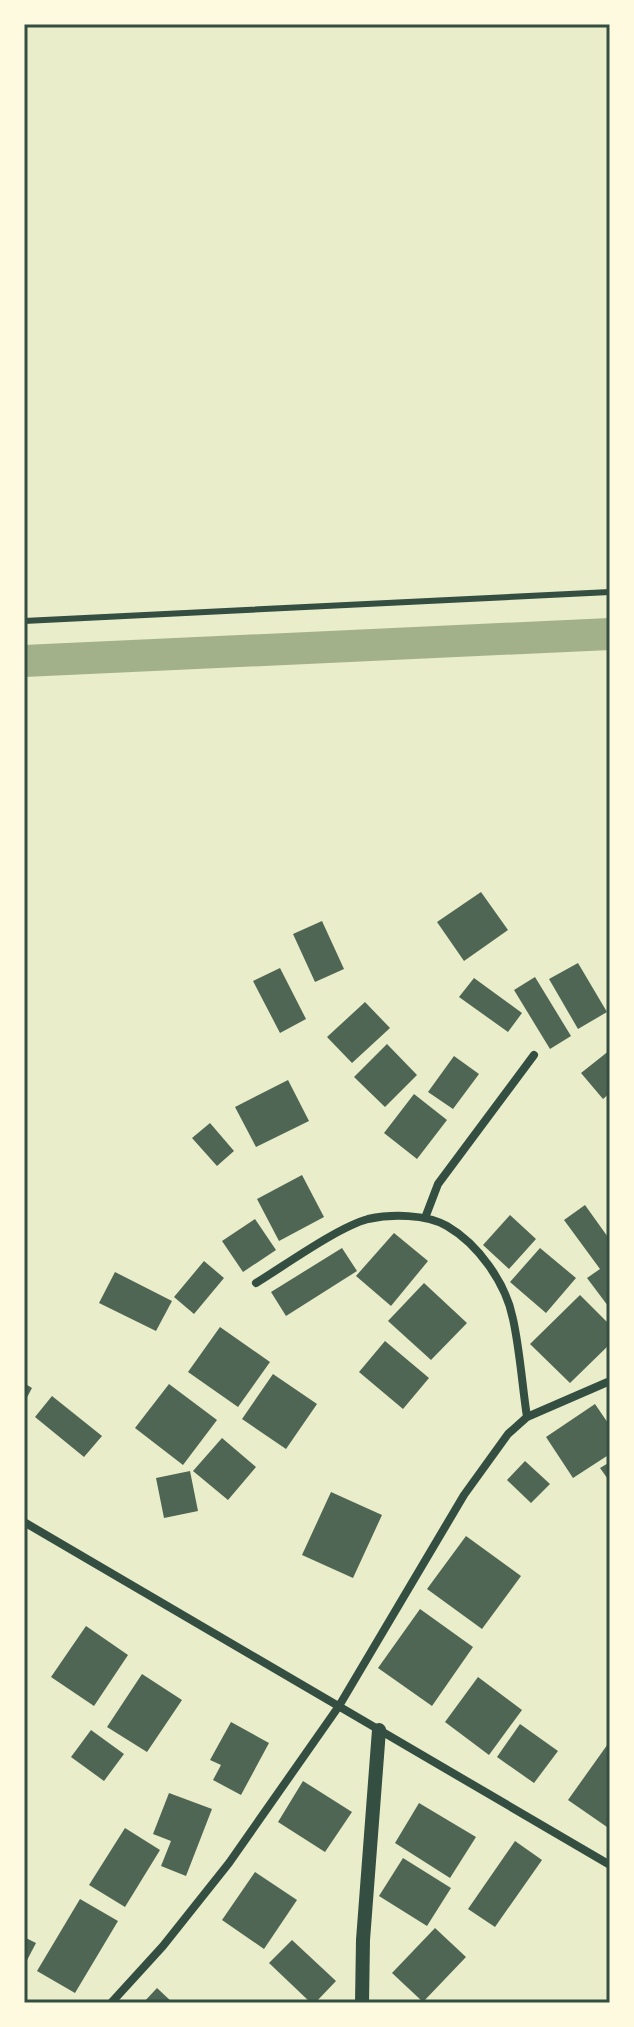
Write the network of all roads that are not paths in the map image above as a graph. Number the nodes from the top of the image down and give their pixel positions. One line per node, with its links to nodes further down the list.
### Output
1 (610, 592): 2 (lane)
2 (24, 621)
3 (534, 1055): 4 (street)
4 (425, 1218): 5 (street); 7 (street)
5 (256, 1283)
6 (610, 1381): 7 (street)
7 (527, 1417): 9 (street)
8 (24, 1522): 9 (street)
9 (339, 1706): 10 (street); 12 (street)
10 (379, 1730): 11 (street); 13 (street)
11 (610, 1865)
12 (111, 2003)
13 (362, 2003)

